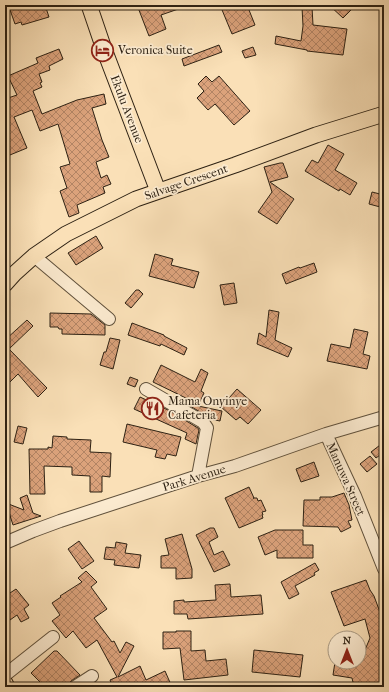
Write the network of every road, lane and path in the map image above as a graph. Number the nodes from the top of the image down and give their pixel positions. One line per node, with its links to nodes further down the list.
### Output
1 (88, 5): 3 (main road, Ekulu Avenue)
2 (384, 114): 3 (main road, Salvage Crescent)
3 (158, 191): 4 (main road, Salvage Crescent)
4 (34, 256): 5 (main road, Salvage Crescent); 6 (street)
5 (5, 284)
6 (109, 319)
7 (146, 389): 10 (street)
8 (384, 417): 9 (street, Park Avenue)
9 (326, 434): 10 (street, Park Avenue); 12 (street, Manuwa Street)
10 (198, 476): 11 (street, Park Avenue)
11 (5, 543)
12 (384, 569)
13 (53, 637): 14 (street)
14 (5, 675)
15 (92, 676): 18 (street)
16 (5, 683): 17 (main road)
17 (7, 687)
18 (75, 687)

